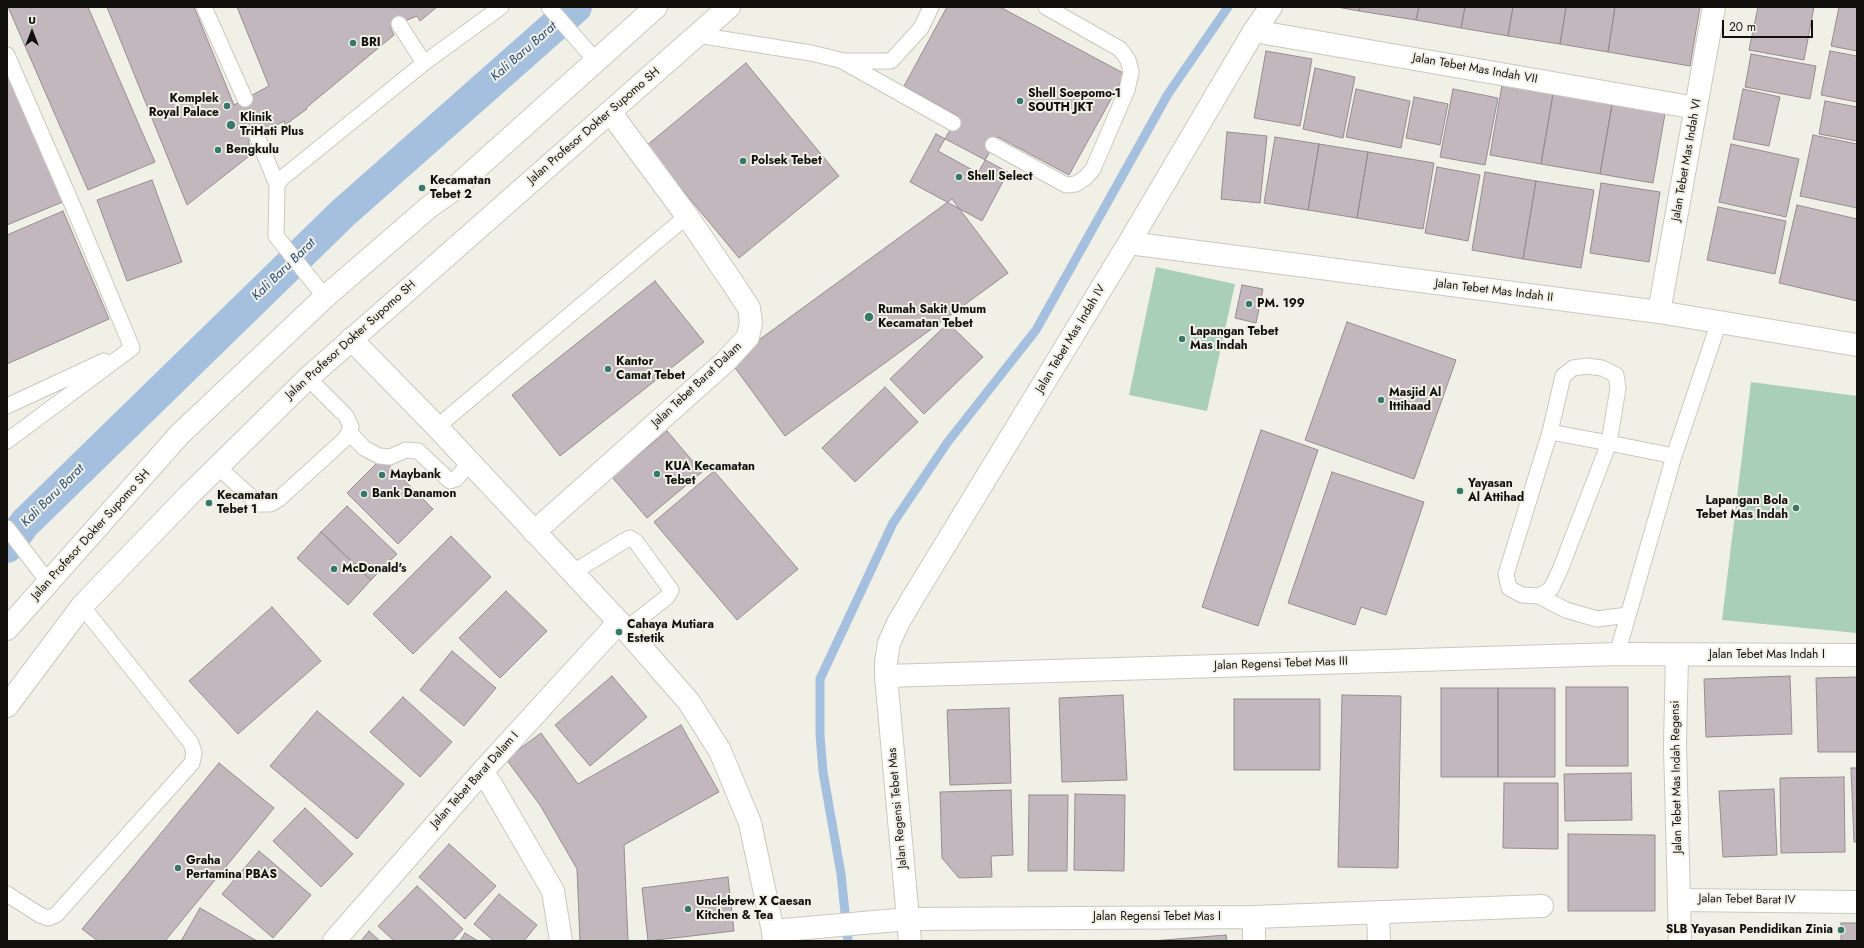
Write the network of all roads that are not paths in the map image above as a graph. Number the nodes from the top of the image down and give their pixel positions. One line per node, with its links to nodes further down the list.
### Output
1 (204, 7): 17 (lane)
2 (501, 7): 16 (lane)
3 (549, 7): 14 (lane)
4 (656, 7): 14 (street, Jalan Profesor Dokter Supomo SH)
5 (730, 7): 12 (street, Jalan Profesor Dokter Supomo SH)
6 (931, 7): 15 (lane)
7 (1046, 7): 22 (lane)
8 (1271, 7): 11 (street, Jalan Tebet Mas Indah IV)
9 (1714, 7): 18 (street, Jalan Tebet Mas Indah VI)
10 (399, 24): 16 (lane)
11 (1254, 31): 18 (street, Jalan Tebet Mas Indah VII); 25 (street, Jalan Tebet Mas Indah IV)
12 (697, 35): 15 (lane); 19 (street, Jalan Profesor Dokter Supomo SH)
13 (7, 55): 31 (lane)
14 (596, 61): 26 (street, Jalan Profesor Dokter Supomo SH)
15 (844, 61): 20 (lane)
16 (424, 63): 23 (lane)
17 (245, 99)
18 (1696, 108): 27 (street, Jalan Tebet Mas Indah VI)
19 (610, 112): 24 (street, Jalan Tebet Barat Dalam); 29 (street, Jalan Profesor Dokter Supomo SH)
20 (953, 123)
21 (257, 136): 23 (lane)
22 (993, 145)
23 (277, 185): 26 (lane)
24 (687, 216): 34 (lane); 43 (street, Jalan Tebet Barat Dalam)
25 (1129, 243): 27 (street, Jalan Tebet Mas Indah II); 54 (street, Jalan Tebet Mas Indah IV)
26 (325, 297): 45 (street, Jalan Profesor Dokter Supomo SH)
27 (1659, 312): 28 (street, Jalan Tebet Mas Indah II)
28 (1719, 322): 30 (street, Jalan Tebet Mas Indah II); 39 (lane)
29 (351, 339): 32 (street, Jalan Profesor Dokter Supomo SH); 34 (street)
30 (1857, 345)
31 (132, 348): 33 (lane); 37 (lane)
32 (308, 378): 35 (lane); 41 (street, Jalan Profesor Dokter Supomo SH)
33 (7, 406)
34 (437, 428): 40 (street)
35 (349, 432): 40 (lane); 41 (lane)
36 (1550, 432): 38 (lane); 38 (lane); 46 (lane)
37 (7, 442)
38 (1609, 443): 39 (lane); 46 (lane)
39 (1674, 456): 48 (lane)
40 (469, 463): 43 (street)
41 (219, 468): 47 (street, Jalan Profesor Dokter Supomo SH)
42 (7, 528): 45 (lane)
43 (534, 532): 44 (street)
44 (572, 573): 49 (street); 49 (lane)
45 (49, 583): 50 (street, Jalan Profesor Dokter Supomo SH)
46 (1539, 596): 48 (lane)
47 (82, 606): 55 (street, Jalan Profesor Dokter Supomo SH); 57 (lane)
48 (1628, 615): 51 (lane)
49 (622, 626): 56 (street, Jalan Tebet Barat Dalam I); 64 (street)
50 (7, 629)
51 (1617, 654): 52 (street, Jalan Regensi Tebet Mas III); 54 (street, Jalan Regensi Tebet Mas III)
52 (1677, 655): 53 (street, Jalan Tebet Mas Indah I); 58 (street, Jalan Tebet Mas Indah Regensi)
53 (1857, 655)
54 (886, 676): 63 (street, Jalan Regensi Tebet Mas)
55 (7, 706)
56 (482, 772): 65 (street); 66 (street, Jalan Tebet Barat Dalam I)
57 (7, 894)
58 (1679, 900): 59 (street, Jalan Tebet Barat IV); 70 (street)
59 (1857, 902)
60 (1542, 906): 61 (street, Jalan Regensi Tebet Mas I)
61 (1378, 913): 62 (street, Jalan Regensi Tebet Mas I); 69 (street)
62 (1254, 917): 63 (street, Jalan Regensi Tebet Mas I); 68 (street)
63 (908, 919): 64 (street, Jalan Regensi Tebet Mas I); 67 (street, Jalan Regensi Tebet Mas)
64 (780, 934)
65 (559, 939)
66 (334, 941)
67 (910, 941)
68 (1254, 941)
69 (1380, 941)
70 (1680, 941)

